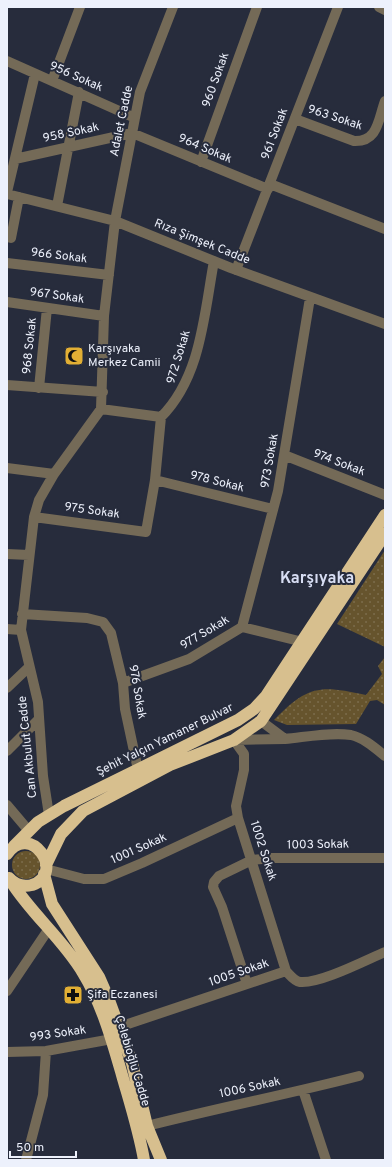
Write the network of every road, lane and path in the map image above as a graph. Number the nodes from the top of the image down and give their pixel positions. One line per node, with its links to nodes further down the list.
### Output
1 (80, 7): 9 (street)
2 (173, 7): 12 (street, Adalet Cadde)
3 (256, 7): 17 (street, 960 Sokak)
4 (338, 7): 13 (street, 961 Sokak)
5 (379, 7): 6 (street)
6 (385, 10)
7 (7, 61): 8 (street, 956 Sokak)
8 (35, 74): 9 (street, 956 Sokak); 16 (street)
9 (52, 81): 10 (street, 956 Sokak)
10 (79, 92): 12 (street, 956 Sokak); 15 (street)
11 (385, 102): 13 (street, 963 Sokak)
12 (135, 118): 14 (street, Adalet Cadde)
13 (295, 119): 18 (street, 961 Sokak)
14 (132, 133): 15 (street, 958 Sokak); 17 (street, 964 Sokak); 22 (street, Adalet Cadde)
15 (69, 147): 16 (street, 958 Sokak); 21 (street)
16 (15, 159): 19 (street)
17 (201, 162): 18 (street, 964 Sokak)
18 (269, 187): 23 (street, 964 Sokak); 27 (street, 961 Sokak)
19 (7, 193): 20 (street, Rıza Şimşek Cadde)
20 (19, 197): 21 (street, Rıza Şimşek Cadde); 24 (street)
21 (57, 206): 22 (street, Rıza Şimşek Cadde)
22 (115, 220): 25 (street, Rıza Şimşek Cadde); 28 (street, Can Akbulut Cadde)
23 (385, 229)
24 (7, 237)
25 (214, 261): 27 (street, Rıza Şimşek Cadde); 38 (street, 972 Sokak)
26 (7, 263): 28 (street, 966 Sokak)
27 (236, 270): 29 (street, Rıza Şimşek Cadde)
28 (109, 275): 32 (street, Can Akbulut Cadde)
29 (310, 298): 33 (street, Rıza Şimşek Cadde); 39 (street, 973 Sokak)
30 (7, 302): 31 (street, 967 Sokak)
31 (47, 308): 32 (street, 967 Sokak); 35 (street, 968 Sokak)
32 (104, 316): 36 (street, Can Akbulut Cadde)
33 (385, 324)
34 (7, 385): 35 (street)
35 (38, 388): 36 (street)
36 (103, 392): 37 (street, Can Akbulut Cadde)
37 (101, 409): 38 (street); 41 (street, Can Akbulut Cadde)
38 (161, 417): 42 (street)
39 (284, 456): 43 (street, 974 Sokak); 44 (street, 973 Sokak)
40 (7, 468): 41 (street)
41 (54, 474): 46 (street, Can Akbulut Cadde)
42 (155, 480): 44 (street, 978 Sokak); 46 (street, 975 Sokak)
43 (385, 494)
44 (273, 509): 51 (street, 973 Sokak)
45 (385, 515): 54 (highway, Şehit Yalçın Yamaner Bulvar)
46 (34, 517): 49 (street, Can Akbulut Cadde)
47 (385, 534): 59 (highway, Şehit Yalçın Yamaner Bulvar)
48 (7, 554): 49 (street)
49 (29, 555): 50 (street, Can Akbulut Cadde)
50 (22, 614): 53 (street, Can Akbulut Cadde); 56 (street, 976 Sokak)
51 (242, 627): 54 (street, 977 Sokak); 56 (street, 977 Sokak)
52 (7, 629): 53 (street)
53 (21, 630): 55 (street, Can Akbulut Cadde)
54 (302, 642): 64 (highway, Şehit Yalçın Yamaner Bulvar)
55 (29, 667): 57 (street); 58 (street, Can Akbulut Cadde)
56 (124, 683): 64 (street, 976 Sokak)
57 (7, 688)
58 (39, 719): 62 (street); 66 (street, Can Akbulut Cadde)
59 (262, 720): 60 (street); 61 (highway, Şehit Yalçın Yamaner Bulvar)
60 (285, 739): 61 (street); 63 (street)
61 (234, 740): 67 (street, 1002 Sokak); 72 (highway, Şehit Yalçın Yamaner Bulvar)
62 (7, 751)
63 (385, 756)
64 (138, 770): 66 (highway, Şehit Yalçın Yamaner Bulvar)
65 (7, 805): 68 (street)
66 (49, 814): 68 (highway, Şehit Yalçın Yamaner Bulvar)
67 (238, 818): 71 (street, 1002 Sokak); 72 (street, 1001 Sokak)
68 (28, 831): 69 (highway, Şehit Yalçın Yamaner Bulvar)
69 (11, 850): 72 (highway, Çelebioğlu Cadde)
70 (385, 858): 71 (street, 1003 Sokak)
71 (252, 860): 76 (street, 1002 Sokak); 77 (street)
72 (45, 870): 73 (highway); 79 (highway, Çelebioğlu Cadde)
73 (8, 877): 74 (highway, Çelebioğlu Cadde)
74 (48, 930): 78 (street); 80 (highway, Çelebioğlu Cadde)
75 (385, 952): 76 (street, 1005 Sokak)
76 (286, 971): 77 (street, 1005 Sokak)
77 (247, 984): 79 (street, 1005 Sokak)
78 (7, 991)
79 (119, 1027): 85 (highway, Çelebioğlu Cadde)
80 (112, 1039): 81 (street, 993 Sokak); 87 (highway, Çelebioğlu Cadde)
81 (46, 1051): 82 (street, 993 Sokak); 86 (street)
82 (7, 1052)
83 (359, 1076): 84 (street, 1006 Sokak)
84 (303, 1090): 85 (street, 1006 Sokak); 89 (street)
85 (147, 1126): 88 (highway, Çelebioğlu Cadde)
86 (26, 1160)
87 (144, 1160)
88 (161, 1160)
89 (326, 1160)

